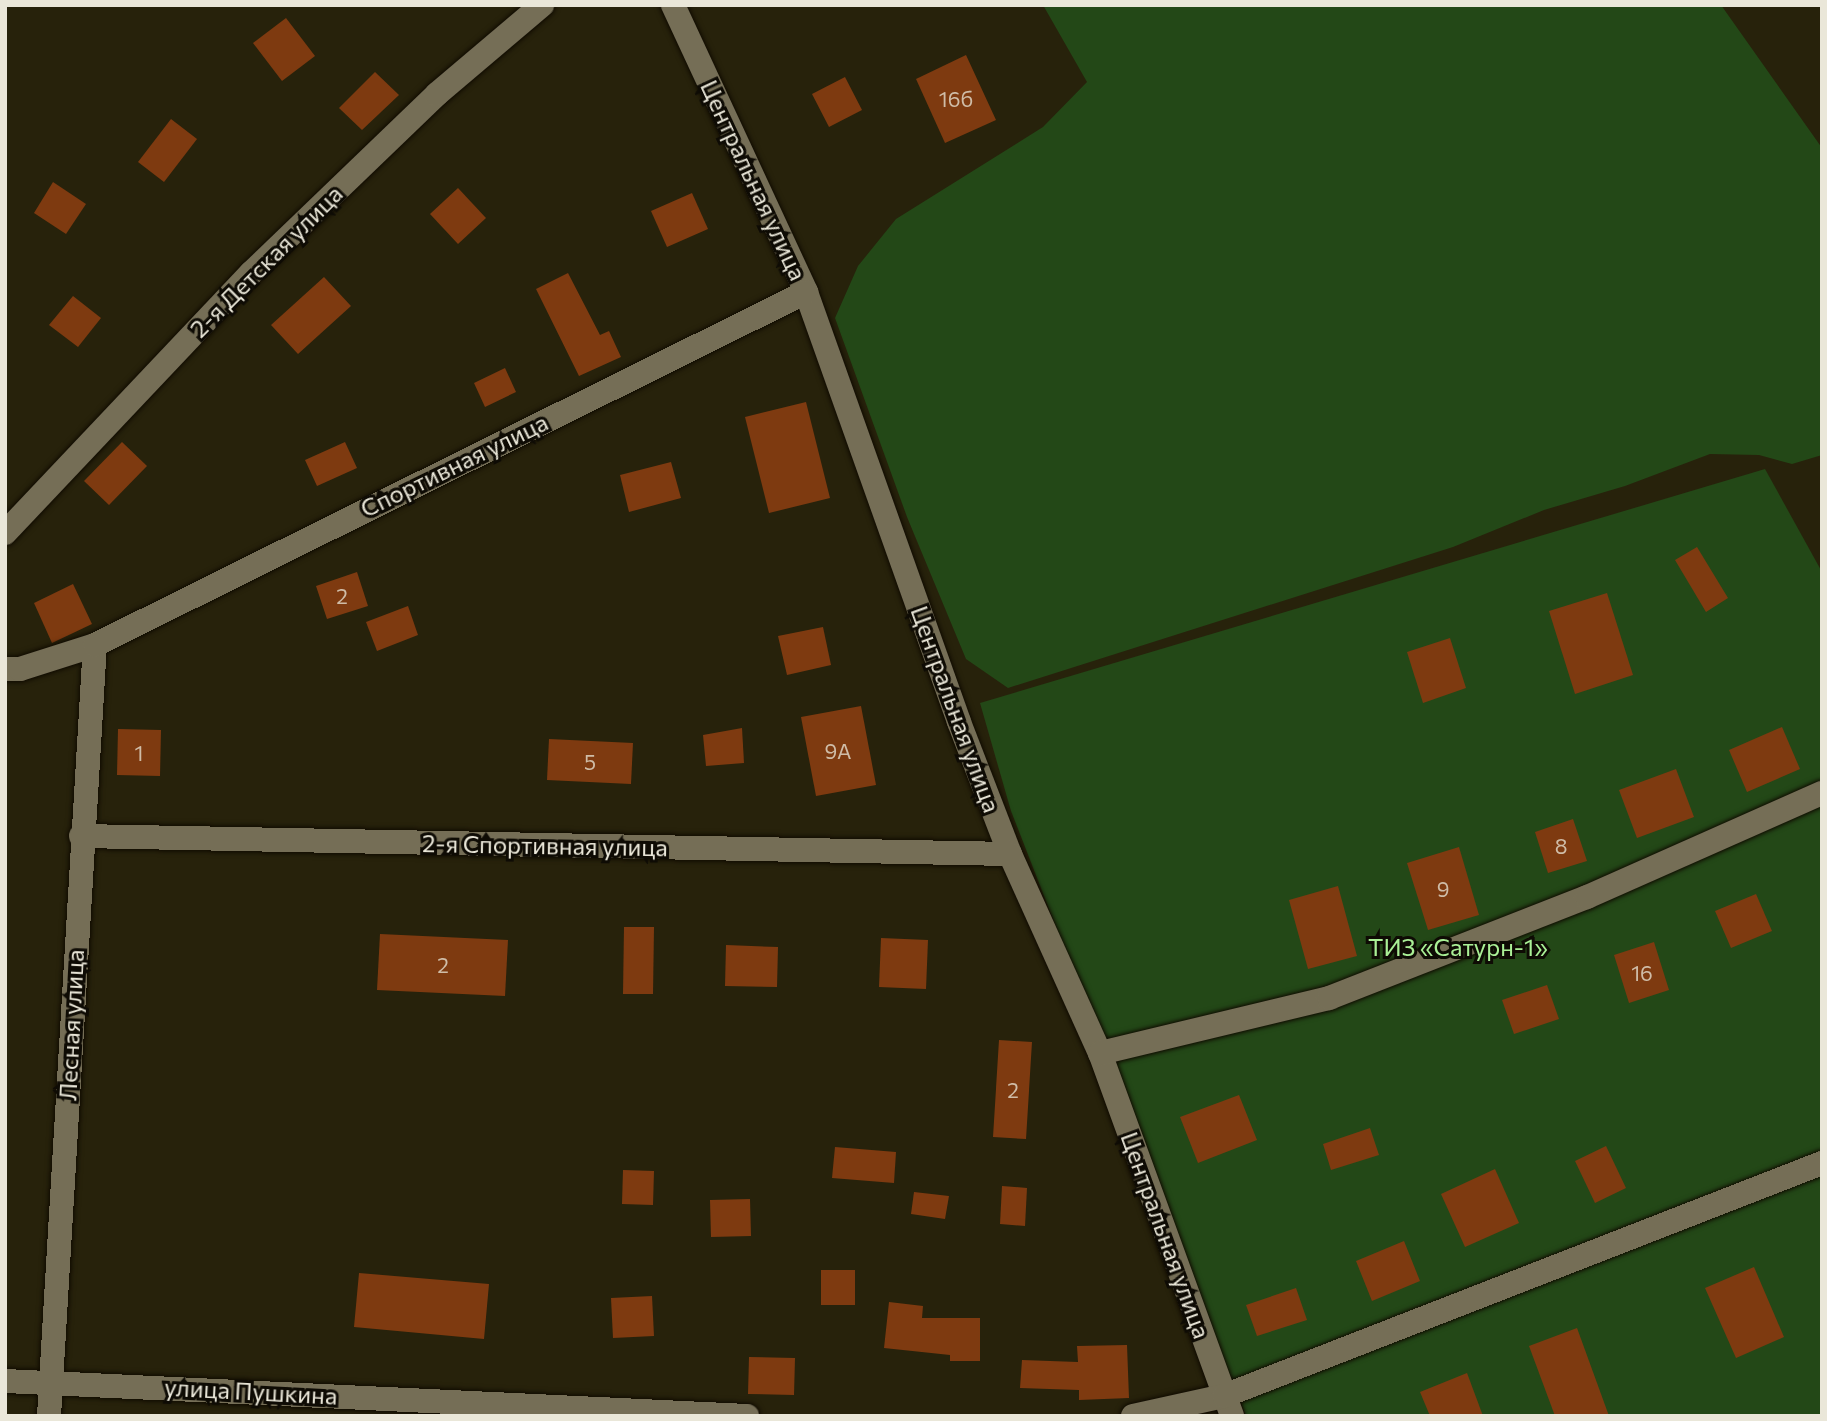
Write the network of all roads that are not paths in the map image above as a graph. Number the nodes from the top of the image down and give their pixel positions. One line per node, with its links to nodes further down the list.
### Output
1 (542, 5): 4 (street, 2-я Детская улица)
2 (673, 5): 3 (street, Центральная улица)
3 (806, 292): 5 (street, Спортивная улица); 9 (street, Центральная улица)
4 (5, 533)
5 (99, 642): 6 (street, Спортивная улица); 8 (street, Лесная улица)
6 (5, 669)
7 (1822, 793): 10 (street)
8 (81, 836): 9 (street, 2-я Спортивная улица); 13 (street, Лесная улица)
9 (1010, 854): 10 (street, Центральная улица)
10 (1100, 1053): 14 (street, Центральная улица)
11 (1822, 1163): 14 (street)
12 (5, 1381): 13 (street, улица Пушкина)
13 (51, 1382): 15 (street, Лесная улица); 16 (street, улица Пушкина)
14 (1228, 1406): 17 (street)
15 (50, 1416)
16 (747, 1416)
17 (1133, 1416)

